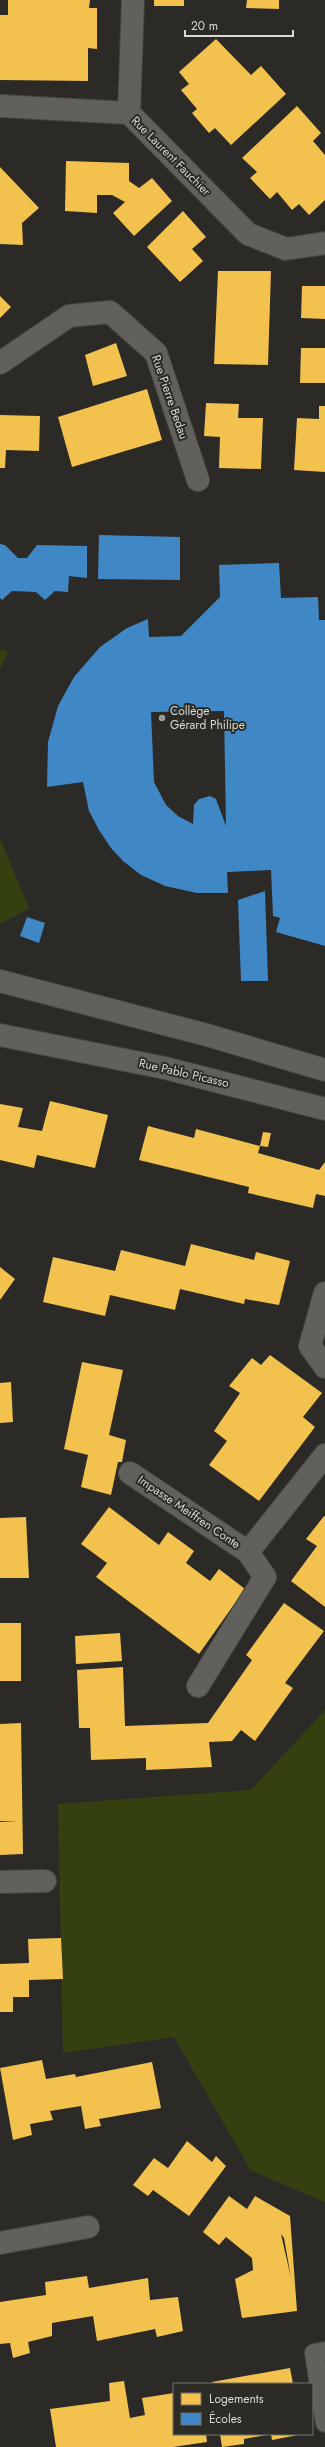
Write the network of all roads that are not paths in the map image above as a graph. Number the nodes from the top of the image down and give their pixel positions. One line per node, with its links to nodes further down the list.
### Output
1 (133, 0): 3 (street)
2 (0, 106): 3 (street, Rue Laurent Fauchier)
3 (129, 113): 4 (street, Rue Laurent Fauchier)
4 (325, 243)
5 (0, 363): 6 (street, Rue Pierre Bedau)
6 (198, 480)
7 (0, 981): 9 (street)
8 (0, 991): 9 (street)
9 (48, 994): 13 (street)
10 (0, 1035): 12 (street, Rue Pablo Picasso)
11 (0, 1039): 12 (street, Rue Pablo Picasso)
12 (41, 1043): 14 (street, Rue Pablo Picasso)
13 (325, 1070)
14 (325, 1109)
15 (325, 1294): 16 (street)
16 (325, 1367)
17 (325, 1455): 19 (street, Impasse Meiffren Conte)
18 (130, 1473): 19 (street, Impasse Meiffren Conte)
19 (248, 1552): 20 (street, Impasse Meiffren Conte)
20 (198, 1686)
21 (45, 1881): 22 (street)
22 (0, 1882)
23 (88, 2227): 24 (street)
24 (0, 2243)
25 (325, 2351): 26 (lane)
26 (325, 2423)

